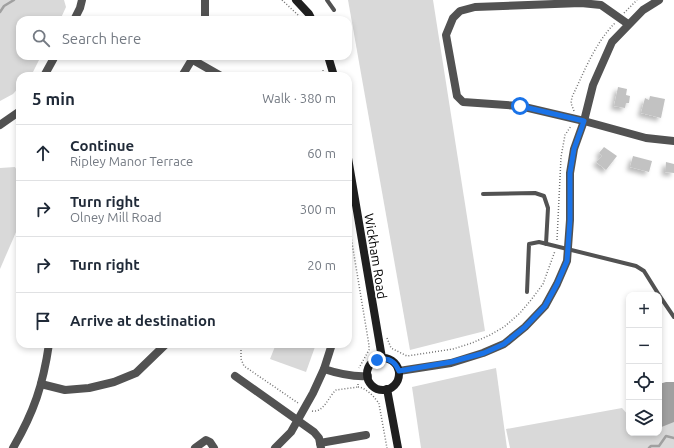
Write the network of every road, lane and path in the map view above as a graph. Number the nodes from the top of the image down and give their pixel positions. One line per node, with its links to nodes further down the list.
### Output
1 (82, 0): 9 (street)
2 (205, 0): 10 (street)
3 (282, 0): 11 (path)
4 (296, 0): 12 (street)
5 (327, 0): 8 (lane)
6 (637, 0): 13 (path)
7 (659, 0): 14 (street)
8 (334, 10)
9 (76, 16)
10 (204, 16)
11 (299, 16)
12 (310, 16)
13 (620, 18): 14 (street); 24 (path); 24 (street)
14 (628, 24): 25 (street)
15 (53, 60): 19 (street)
16 (192, 60): 20 (street)
17 (196, 60): 21 (street)
18 (329, 60): 22 (street)
19 (46, 72)
20 (184, 72)
21 (215, 72)
22 (333, 72)
23 (16, 114): 26 (street)
24 (574, 119): 25 (street); 32 (path)
25 (584, 121): 27 (street); 33 (street)
26 (0, 125)
27 (674, 141)
28 (352, 182): 38 (street, Wickham Road)
29 (483, 194): 31 (lane)
30 (352, 243): 48 (path)
31 (546, 244): 32 (lane); 34 (lane)
32 (556, 245): 33 (lane); 38 (path)
33 (568, 249): 35 (lane); 45 (street)
34 (527, 292)
35 (657, 292)
36 (662, 299): 37 (lane)
37 (674, 317)
38 (377, 335): 43 (street, Wickham Road)
39 (48, 348): 49 (street)
40 (162, 348): 49 (street)
41 (241, 348): 52 (path)
42 (331, 348): 44 (street)
43 (382, 358): 45 (street); 47 (street)
44 (324, 369): 48 (street); 52 (street)
45 (399, 371): 51 (street)
46 (235, 376): 53 (street)
47 (368, 376): 48 (street); 51 (street)
48 (358, 377): 50 (path)
49 (42, 384): 56 (street)
50 (358, 387): 52 (path); 60 (path)
51 (387, 389): 61 (street)
52 (305, 408): 53 (street)
53 (297, 420): 55 (street); 59 (street)
54 (366, 435): 55 (street)
55 (321, 446)
56 (13, 448)
57 (195, 448): 58 (street)
58 (214, 448)
59 (276, 448)
60 (387, 448)
61 (398, 448)

